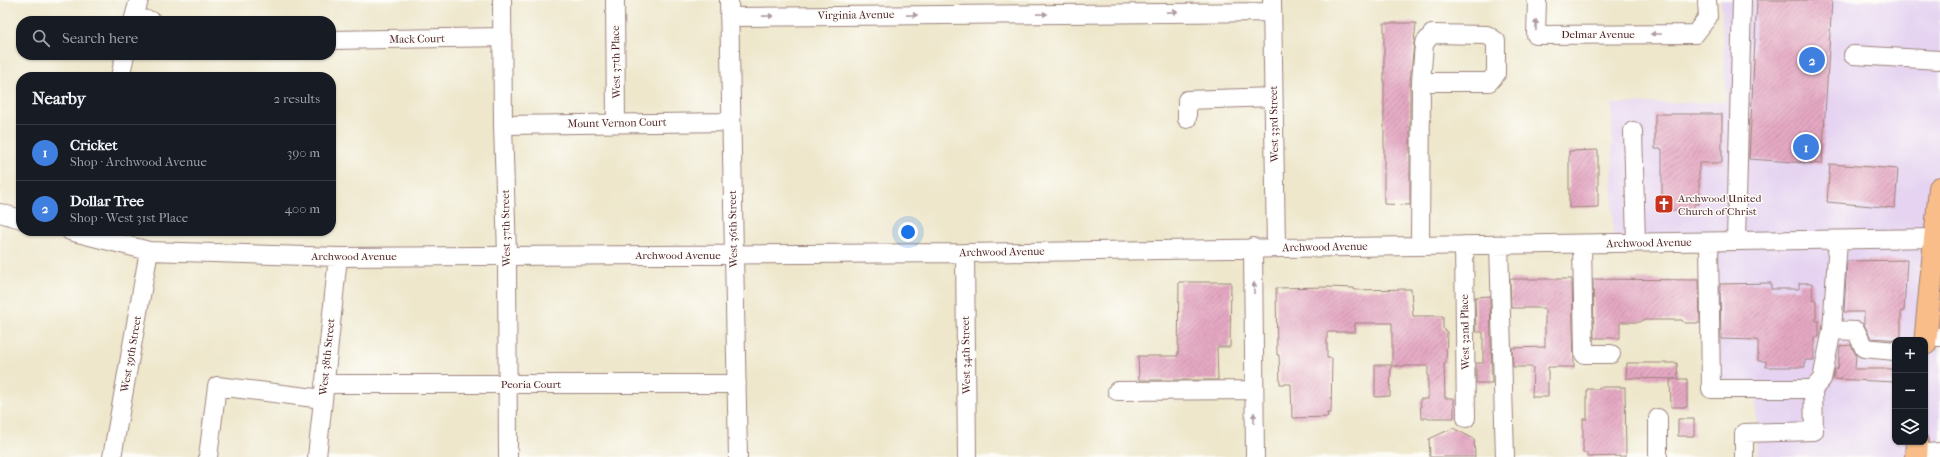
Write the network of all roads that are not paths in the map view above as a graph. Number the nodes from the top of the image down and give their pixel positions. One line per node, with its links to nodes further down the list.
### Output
1 (139, 0): 9 (street)
2 (502, 0): 10 (street, West 37th Street)
3 (615, 0): 20 (street, West 37th Place)
4 (1536, 0): 5 (street, Delmar Avenue, one-way to 4)
5 (1707, 0)
6 (1742, 0): 29 (street)
7 (1272, 6): 8 (street, Virginia Avenue, one-way to 7); 17 (street, West 33rd Street)
8 (729, 8): 19 (street, West 36th Street)
9 (135, 16)
10 (503, 37): 11 (street, Mack Court); 21 (street, West 37th Street)
11 (336, 40)
12 (1853, 55): 14 (street)
13 (124, 60): 15 (street)
14 (1940, 60)
15 (121, 72)
16 (1421, 82): 16 (street); 34 (street)
17 (1273, 97): 18 (street); 37 (street, West 33rd Street)
18 (1187, 119)
19 (731, 122): 20 (street, Mount Vernon Court); 41 (street, West 36th Street)
20 (616, 123): 21 (street, Mount Vernon Court)
21 (503, 125): 40 (street, West 37th Street)
22 (1633, 131): 31 (street)
23 (1940, 188): 27 (main road)
24 (0, 214): 25 (street)
25 (16, 218)
26 (93, 236): 38 (street, Archwood Avenue)
27 (1935, 238): 28 (street, Archwood Avenue); 44 (main road)
28 (1838, 240): 29 (street, Archwood Avenue); 43 (street)
29 (1736, 241): 30 (street, Archwood Avenue)
30 (1709, 242): 31 (street, Archwood Avenue); 49 (street)
31 (1636, 243): 32 (street, Archwood Avenue)
32 (1582, 244): 33 (street, Archwood Avenue); 46 (street)
33 (1499, 245): 35 (street, Archwood Avenue); 64 (street)
34 (1420, 246): 35 (street, Archwood Avenue); 37 (street, Archwood Avenue)
35 (1464, 246): 53 (street, West 32nd Place)
36 (1253, 248): 37 (street, Archwood Avenue); 39 (street, Archwood Avenue); 50 (street, one-way to 36)
37 (1276, 248)
38 (149, 250): 42 (street, Archwood Avenue); 57 (street, West 39th Street)
39 (965, 253): 41 (street, Archwood Avenue); 62 (street, West 34th Street)
40 (507, 255): 41 (street, Archwood Avenue); 42 (street, Archwood Avenue); 47 (street, West 37th Street)
41 (733, 255): 48 (street, West 36th Street)
42 (338, 257): 52 (street, West 38th Street)
43 (1832, 330): 45 (street); 49 (street)
44 (1930, 339)
45 (1892, 351)
46 (1612, 354)
47 (507, 384): 48 (street, Peoria Court); 52 (street, Peoria Court); 60 (street, West 37th Street)
48 (737, 384): 61 (street, West 36th Street)
49 (1813, 389): 66 (street)
50 (1254, 390): 51 (street); 63 (street, one-way to 50)
51 (1118, 391)
52 (323, 392): 58 (street, Peoria Court); 59 (street, West 38th Street)
53 (1466, 418)
54 (1658, 418): 65 (street)
55 (1916, 451): 56 (street)
56 (1940, 452)
57 (112, 457)
58 (208, 457)
59 (317, 457)
60 (508, 457)
61 (738, 457)
62 (967, 457)
63 (1255, 457)
64 (1505, 457)
65 (1658, 457)
66 (1744, 457)

